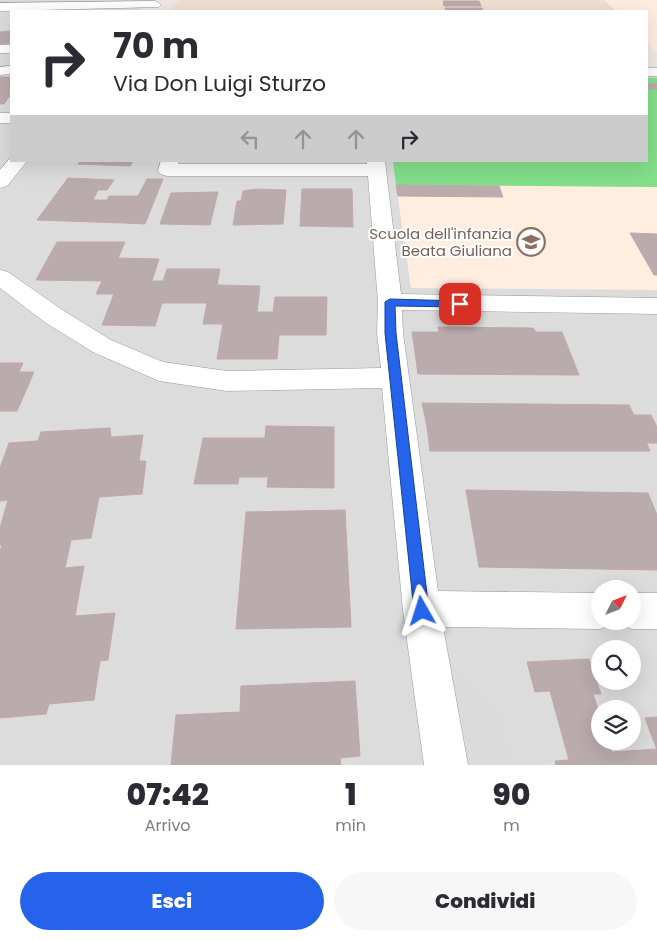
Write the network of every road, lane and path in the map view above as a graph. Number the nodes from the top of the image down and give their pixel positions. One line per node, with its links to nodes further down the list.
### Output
1 (155, 5): 2 (street)
2 (0, 8)
3 (17, 162): 6 (street)
4 (170, 162): 5 (street)
5 (376, 166): 8 (street)
6 (0, 182)
7 (0, 277): 10 (street)
8 (390, 302): 9 (street); 10 (street)
9 (657, 306)
10 (395, 378): 12 (street)
11 (591, 610): 12 (street)
12 (422, 611): 15 (street)
13 (641, 611): 14 (street)
14 (657, 611)
15 (446, 765)

